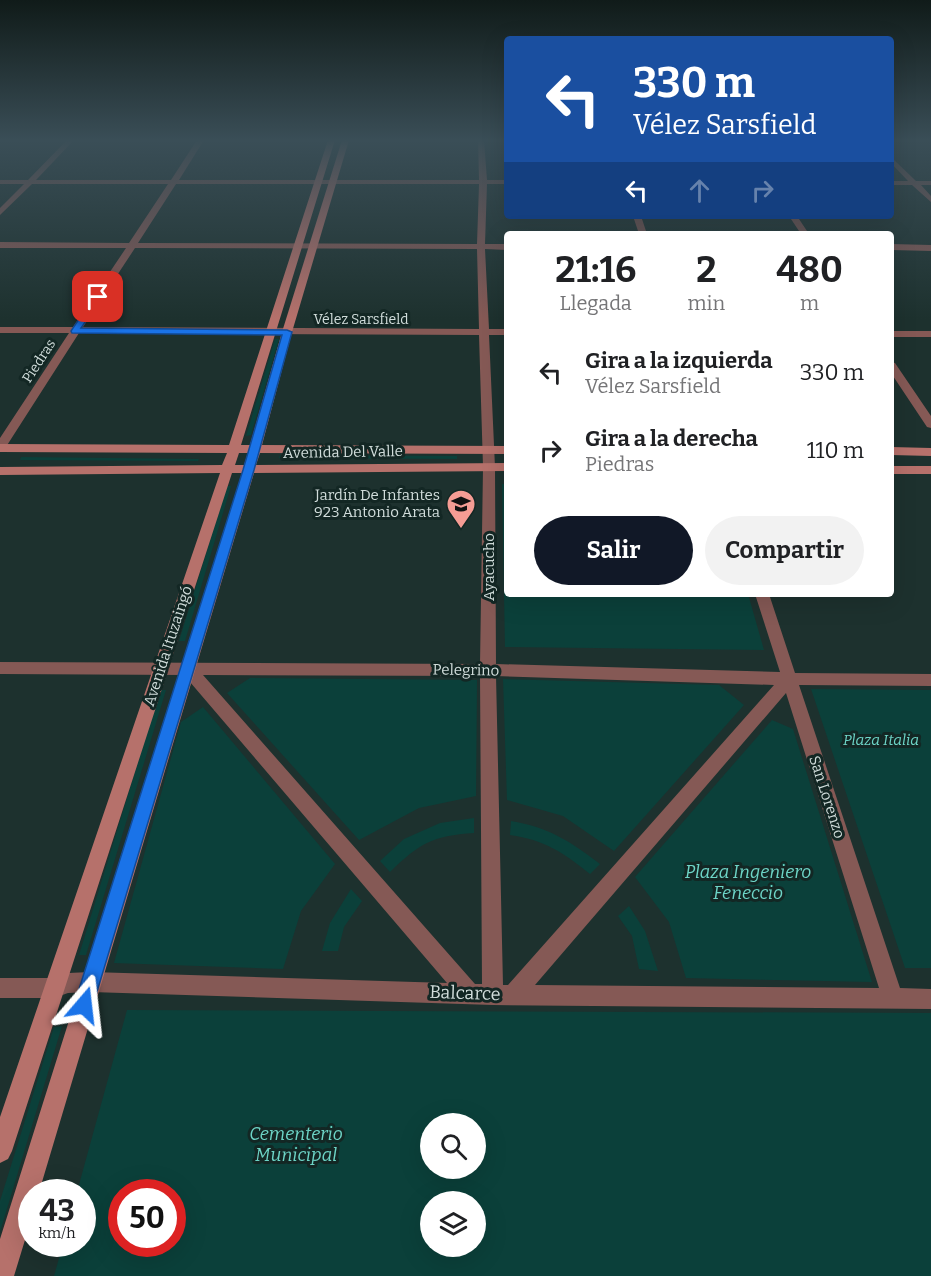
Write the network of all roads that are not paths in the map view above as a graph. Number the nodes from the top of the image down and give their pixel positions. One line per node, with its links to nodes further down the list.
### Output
1 (13, 200): 5 (street)
2 (163, 200): 7 (street, Piedras)
3 (321, 200): 8 (main road, Avenida Ituzaingó)
4 (482, 200): 9 (street, Ayacucho)
5 (0, 213)
6 (0, 245): 7 (street)
7 (133, 246): 8 (street); 14 (street, Piedras)
8 (306, 247): 9 (street); 15 (main road, Avenida Ituzaingó); 16 (main road, Avenida Ituzaingó)
9 (481, 247): 10 (street); 17 (street, Ayacucho)
10 (504, 247)
11 (894, 248): 12 (street)
12 (931, 248)
13 (0, 330): 14 (street, Vélez Sarsfield)
14 (75, 331): 15 (street, Vélez Sarsfield); 23 (street, Piedras)
15 (270, 332): 16 (street, Vélez Sarsfield); 24 (main road, Avenida Ituzaingó)
16 (287, 332): 17 (street, Vélez Sarsfield); 25 (main road, Avenida Ituzaingó)
17 (484, 332): 18 (street, Vélez Sarsfield); 26 (street, Ayacucho)
18 (504, 332)
19 (894, 334): 20 (street)
20 (931, 334)
21 (894, 370): 22 (street)
22 (931, 425)
23 (0, 448): 24 (main road, Avenida Del Valle)
24 (234, 449): 25 (main road, Avenida Del Valle); 32 (main road, Avenida Ituzaingó)
25 (254, 449): 26 (main road, Avenida Del Valle); 33 (main road, Avenida Ituzaingó)
26 (489, 450): 27 (main road, Avenida Del Valle); 30 (street, Ayacucho)
27 (504, 450)
28 (894, 452): 29 (main road)
29 (931, 452)
30 (489, 467): 31 (main road, Avenida Del Valle); 33 (main road, Avenida Del Valle); 41 (street, Ayacucho)
31 (504, 467)
32 (227, 470): 33 (main road, Avenida Del Valle); 36 (main road, Avenida Del Valle); 39 (main road, Avenida Ituzaingó)
33 (249, 470): 40 (main road, Avenida Ituzaingó)
34 (894, 470): 35 (main road)
35 (931, 470)
36 (0, 471)
37 (763, 597): 42 (street, San Lorenzo)
38 (0, 668): 39 (street, Pelegrino)
39 (161, 668): 40 (street, Pelegrino); 46 (main road, Avenida Ituzaingó)
40 (187, 668): 41 (street, Pelegrino); 44 (main road, Avenida Ituzaingó); 47 (street)
41 (488, 670): 42 (street, Pelegrino); 48 (street, Ayacucho)
42 (789, 679): 43 (street, Pelegrino); 48 (street); 49 (street, San Lorenzo)
43 (931, 680)
44 (91, 982): 46 (street, Balcarce); 47 (street, Balcarce); 52 (main road, Avenida Ituzaingó)
45 (0, 988): 46 (street, Balcarce)
46 (54, 988): 51 (main road, Avenida Ituzaingó)
47 (470, 993): 48 (street, Balcarce)
48 (503, 995): 49 (street, Balcarce)
49 (893, 999): 50 (street, Balcarce)
50 (931, 999)
51 (0, 1151)
52 (1, 1276)

